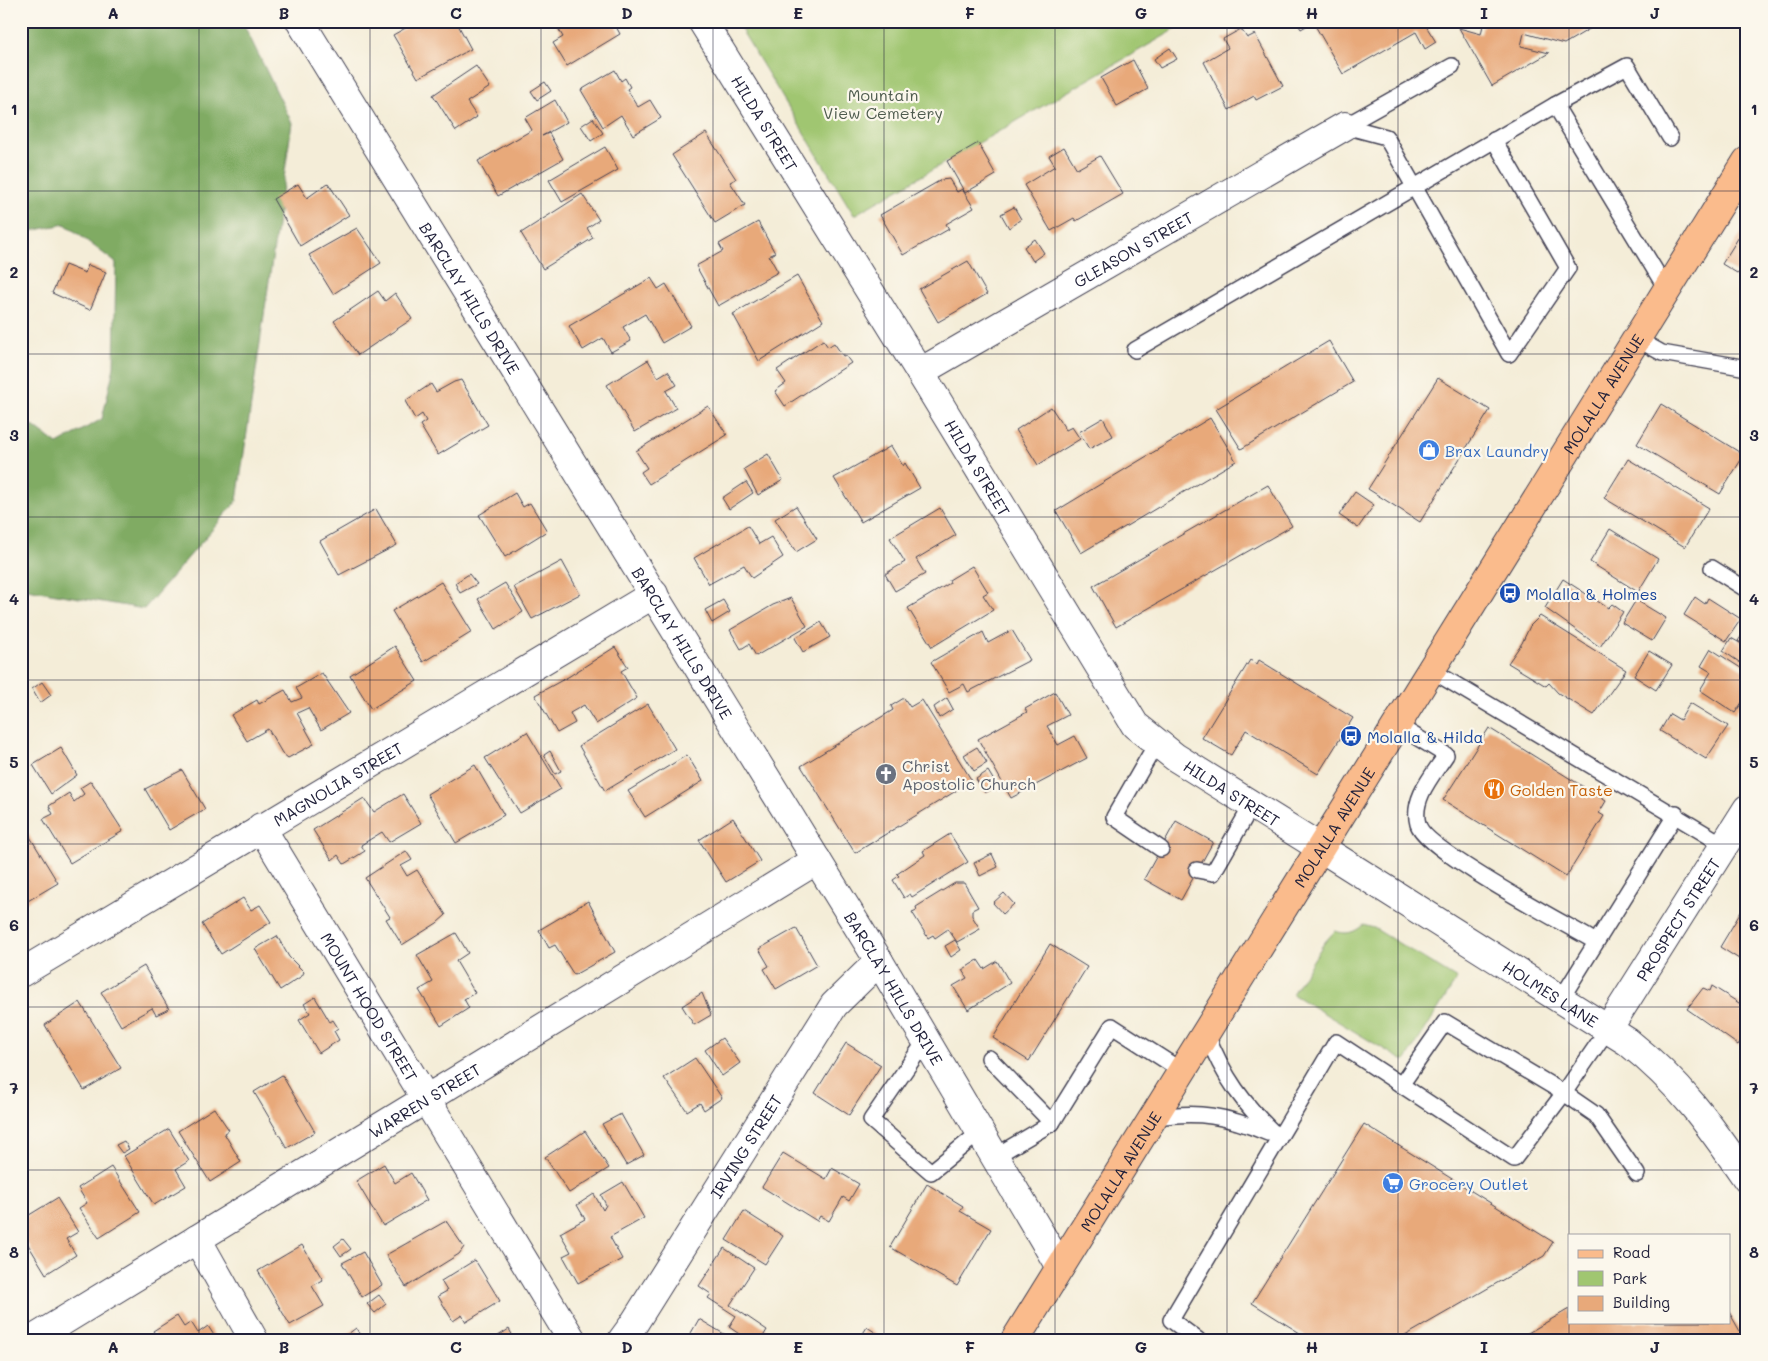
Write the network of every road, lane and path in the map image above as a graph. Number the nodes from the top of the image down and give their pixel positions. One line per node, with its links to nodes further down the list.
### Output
1 (300, 21): 17 (street, BARCLAY HILLS DRIVE)
2 (702, 21): 14 (street, HILDA STREET)
3 (1452, 66): 5 (lane)
4 (1555, 105): 6 (lane); 7 (lane); 10 (lane)
5 (1345, 126): 9 (lane); 14 (street, GLEASON STREET)
6 (1670, 138)
7 (1494, 140): 9 (lane); 9 (lane)
8 (1747, 161): 10 (main road, MOLALLA AVENUE)
9 (1416, 186): 12 (lane)
10 (1667, 290): 11 (main road, MOLALLA AVENUE)
11 (1637, 339): 13 (lane); 18 (main road, MOLALLA AVENUE)
12 (1135, 350)
13 (1747, 368)
14 (920, 372): 20 (street, HILDA STREET)
15 (1712, 568): 16 (lane)
16 (1747, 590)
17 (654, 594): 24 (street, MAGNOLIA STREET); 28 (street, BARCLAY HILLS DRIVE)
18 (1431, 670): 19 (main road, MOLALLA AVENUE); 23 (lane)
19 (1397, 725): 27 (main road, MOLALLA AVENUE); 30 (lane)
20 (1156, 744): 21 (street, HILDA STREET); 26 (lane)
21 (1252, 805): 27 (street, HILDA STREET); 29 (lane)
22 (1747, 809): 25 (street, PROSPECT STREET)
23 (1676, 814): 25 (lane); 30 (lane)
24 (261, 827): 32 (street, MAGNOLIA STREET); 41 (street, MOUNT HOOD STREET)
25 (1724, 845): 34 (street, PROSPECT STREET)
26 (1161, 848)
27 (1321, 848): 33 (street, HOLMES LANE); 35 (main road, MOLALLA AVENUE)
28 (817, 860): 31 (street, BARCLAY HILLS DRIVE); 41 (street, WARREN STREET)
29 (1197, 870)
30 (1596, 942): 33 (lane)
31 (879, 961): 36 (street, BARCLAY HILLS DRIVE); 54 (street, IRVING STREET)
32 (21, 973)
33 (1561, 999): 34 (street, HOLMES LANE)
34 (1608, 1029): 40 (lane); 48 (street, HOLMES LANE)
35 (1206, 1032): 38 (main road, MOLALLA AVENUE); 45 (lane)
36 (926, 1040): 44 (street, BARCLAY HILLS DRIVE); 44 (lane)
37 (988, 1058): 43 (lane)
38 (1182, 1071): 42 (main road, MOLALLA AVENUE); 43 (lane)
39 (1401, 1085): 40 (lane); 40 (lane); 45 (lane)
40 (1564, 1093): 47 (lane)
41 (426, 1099): 49 (street, WARREN STREET); 53 (street, MOUNT HOOD STREET)
42 (1153, 1118): 45 (lane); 50 (main road, MOLALLA AVENUE)
43 (1052, 1123): 46 (lane)
44 (980, 1132): 46 (street, BARCLAY HILLS DRIVE)
45 (1279, 1138): 56 (lane)
46 (994, 1157): 50 (street, BARCLAY HILLS DRIVE)
47 (1637, 1174)
48 (1747, 1179)
49 (197, 1239): 51 (street, WARREN STREET); 52 (street)
50 (1060, 1268): 55 (main road, MOLALLA AVENUE)
51 (32, 1340)
52 (254, 1340)
53 (572, 1340)
54 (622, 1340)
55 (1015, 1340)
56 (1198, 1340)

